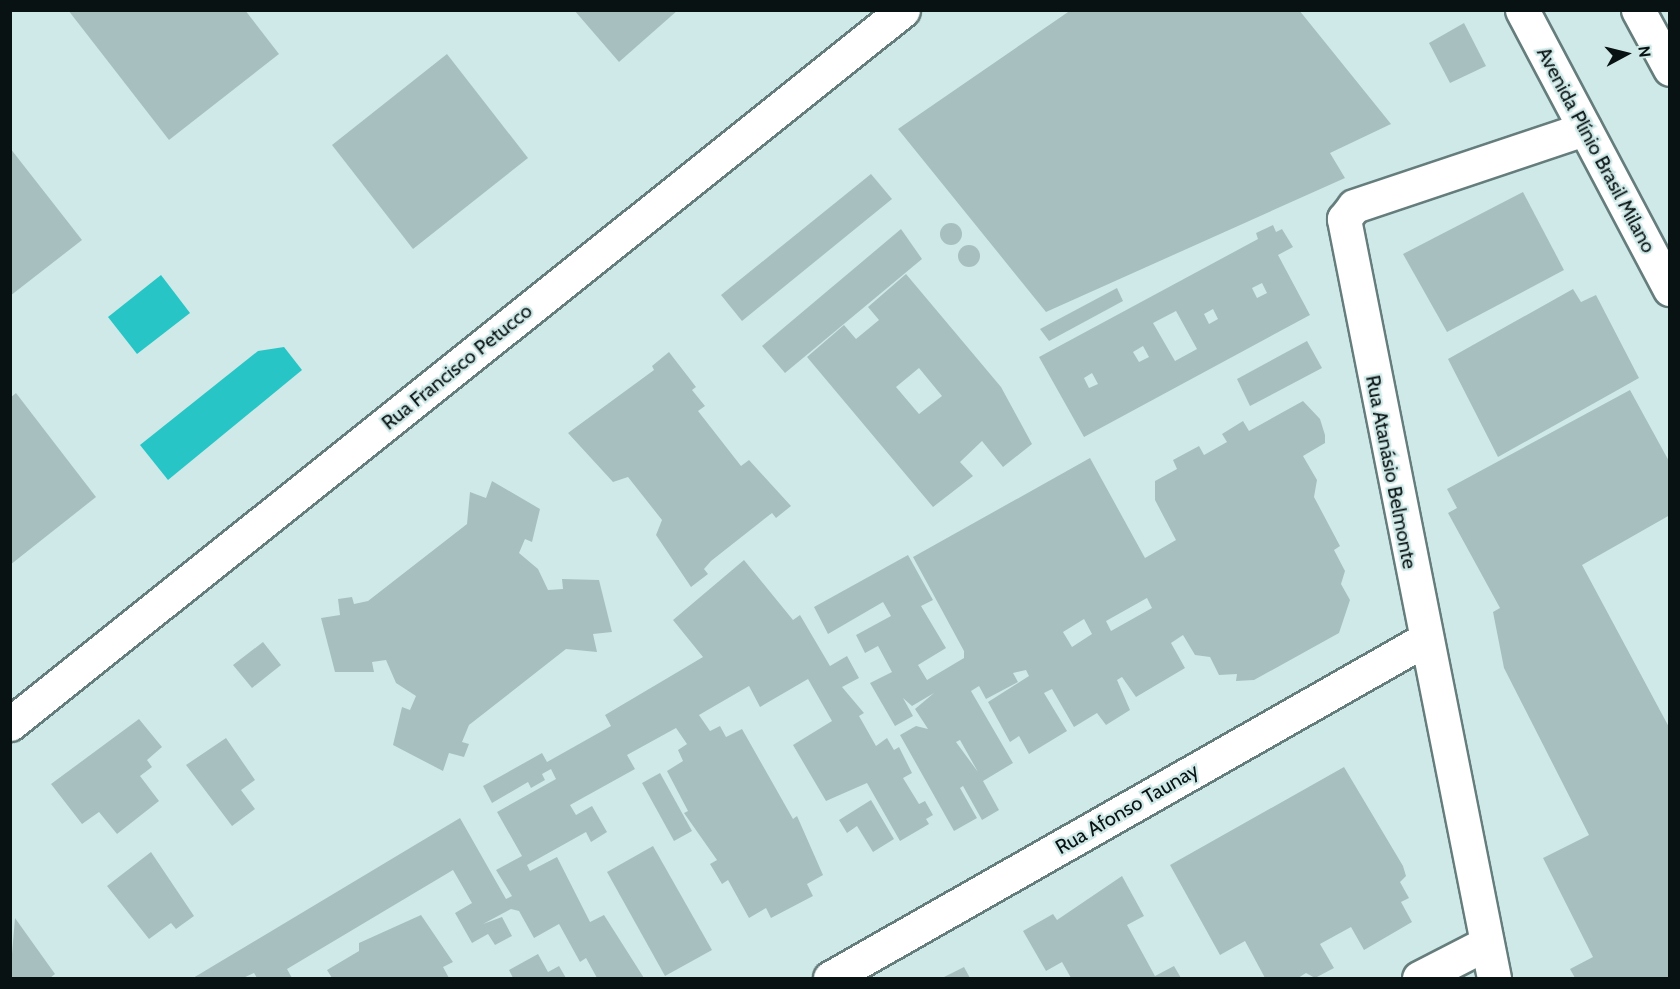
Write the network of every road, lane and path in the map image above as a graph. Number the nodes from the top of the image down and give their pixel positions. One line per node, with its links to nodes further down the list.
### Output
1 (903, 10): 8 (street, Rua Francisco Petucco)
2 (1522, 10): 5 (street, Avenida Plínio Brasil Milano)
3 (1638, 10): 4 (street)
4 (1670, 69)
5 (1584, 129): 6 (street, Avenida Plínio Brasil Milano); 7 (street, Rua Atanásio Belmonte)
6 (1670, 289)
7 (1424, 640): 9 (street, Rua Atanásio Belmonte); 10 (street, Rua Afonso Taunay)
8 (10, 724)
9 (1486, 943): 11 (street); 12 (street, Rua Atanásio Belmonte)
10 (830, 978)
11 (1419, 978)
12 (1494, 978)

